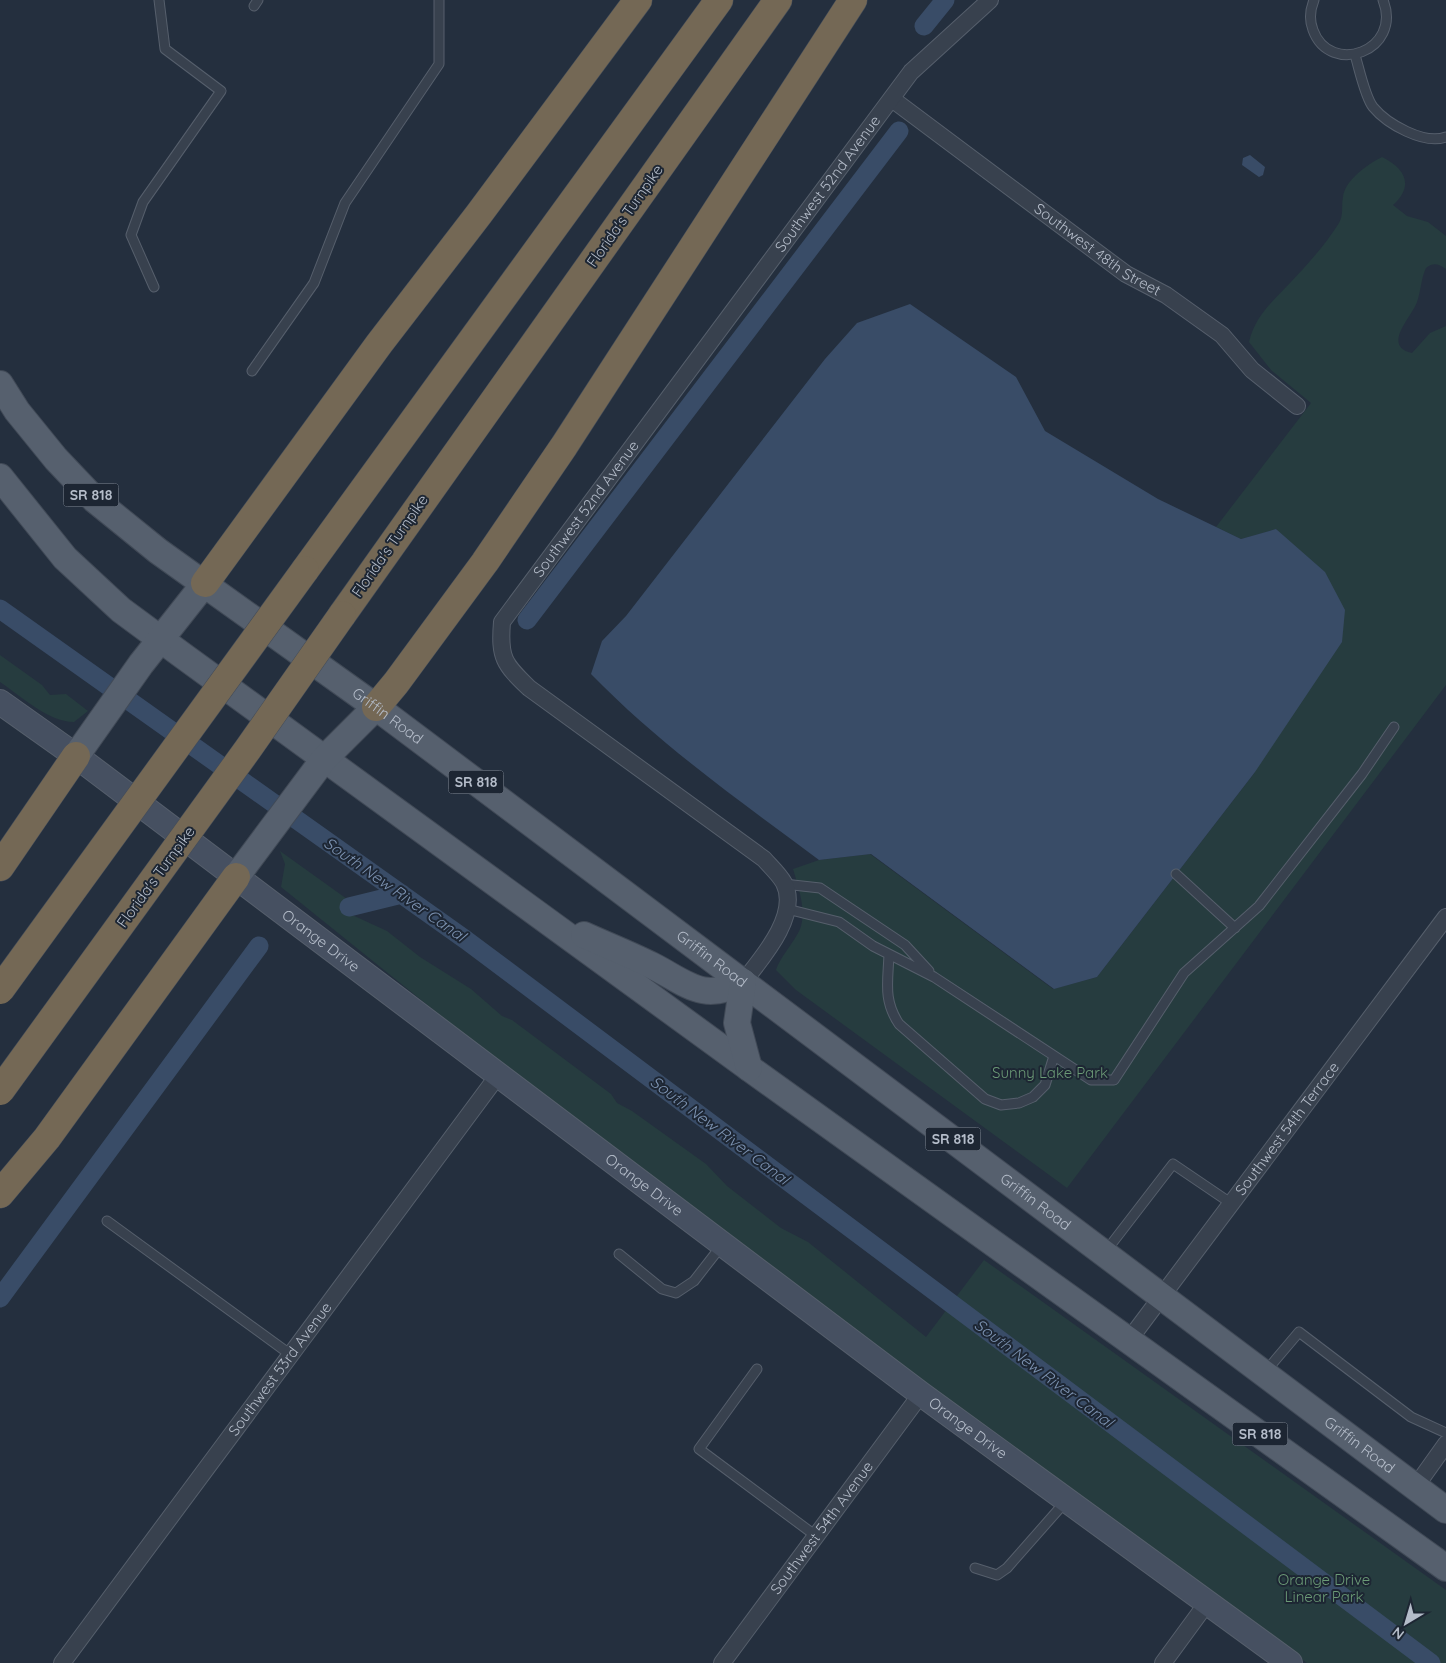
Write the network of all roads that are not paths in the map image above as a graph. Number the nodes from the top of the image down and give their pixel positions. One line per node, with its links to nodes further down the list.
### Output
1 (159, 0): 13 (lane)
2 (439, 0): 14 (lane)
3 (638, 0): 18 (highway)
4 (719, 0): 36 (highway, bridge)
5 (778, 0): 40 (highway, Florida's Turnpike, bridge)
6 (853, 0): 21 (highway)
7 (990, 0): 11 (street, Southwest 52nd Avenue)
8 (1314, 0): 10 (lane)
9 (1383, 0): 10 (lane)
10 (1355, 55): 12 (lane)
11 (892, 99): 16 (street, Southwest 48th Street); 28 (street, Southwest 52nd Avenue)
12 (1446, 137)
13 (154, 287)
14 (252, 371)
15 (0, 384): 18 (main road, Griffin Road / SR 818)
16 (1297, 406)
17 (0, 477): 19 (main road, SR 818)
18 (205, 583): 19 (main road); 21 (main road, Griffin Road / SR 818)
19 (160, 638): 23 (main road); 24 (main road, SR 818)
20 (0, 702): 23 (street, Orange Drive)
21 (376, 707): 24 (main road); 35 (main road, Griffin Road / SR 818)
22 (1394, 727): 32 (lane)
23 (76, 756): 25 (highway); 27 (street, Orange Drive)
24 (324, 759): 27 (main road); 30 (main road, SR 818)
25 (0, 867)
26 (1176, 874): 32 (lane)
27 (236, 877): 39 (street, Orange Drive); 41 (highway)
28 (784, 884): 29 (street); 34 (lane)
29 (787, 910): 33 (lane); 35 (street)
30 (535, 913): 35 (main road); 38 (main road, SR 818)
31 (1446, 917): 42 (street, Southwest 54th Terrace)
32 (1235, 928): 37 (lane)
33 (889, 954): 34 (lane); 37 (lane)
34 (934, 977): 37 (lane)
35 (743, 982): 38 (main road); 45 (main road, Griffin Road / SR 818)
36 (0, 990)
37 (1054, 1056)
38 (749, 1068): 48 (main road, SR 818)
39 (499, 1074): 44 (street, Orange Drive); 49 (street, Southwest 53rd Avenue)
40 (0, 1091)
41 (0, 1194)
42 (1232, 1204): 45 (lane); 47 (street, Southwest 54th Terrace)
43 (107, 1221): 49 (lane)
44 (722, 1244): 46 (lane); 52 (street, Orange Drive)
45 (1105, 1253): 47 (main road, Griffin Road / SR 818)
46 (618, 1254)
47 (1162, 1296): 48 (street, Southwest 54th Terrace); 51 (main road, Griffin Road / SR 818)
48 (1129, 1340): 60 (main road, SR 818)
49 (291, 1355): 62 (street, Southwest 53rd Avenue)
50 (757, 1369): 58 (lane)
51 (1265, 1373): 53 (lane); 55 (main road, Griffin Road / SR 818)
52 (921, 1394): 56 (street, Orange Drive); 58 (street, Southwest 54th Avenue)
53 (1446, 1433)
54 (1446, 1444): 55 (street)
55 (1416, 1486): 57 (main road, Griffin Road / SR 818)
56 (1066, 1501): 59 (lane); 61 (street, Orange Drive)
57 (1446, 1510)
58 (816, 1536): 63 (street, Southwest 54th Avenue)
59 (975, 1568)
60 (1446, 1568)
61 (1207, 1603): 64 (street); 65 (street, Orange Drive)
62 (62, 1663)
63 (722, 1663)
64 (1162, 1663)
65 (1290, 1663)

